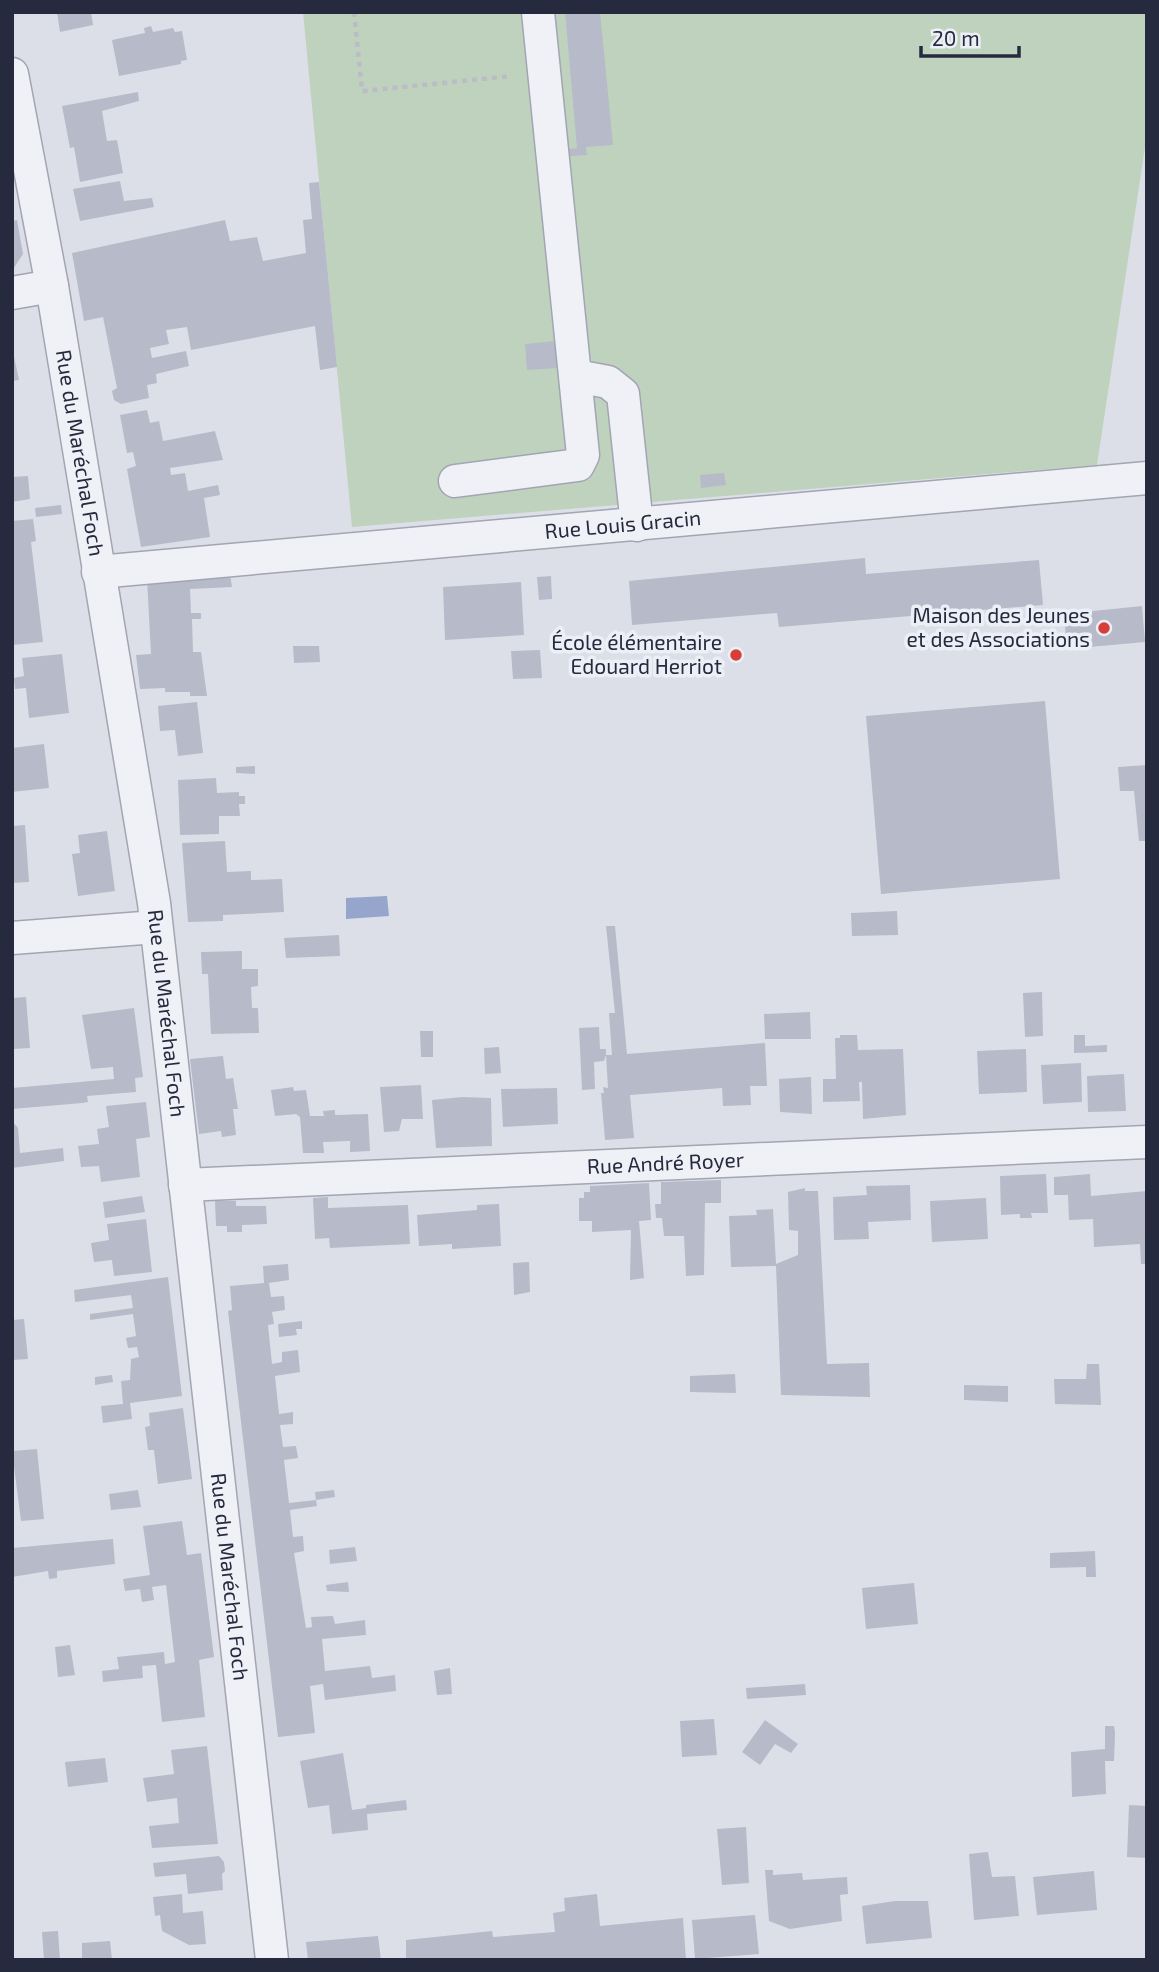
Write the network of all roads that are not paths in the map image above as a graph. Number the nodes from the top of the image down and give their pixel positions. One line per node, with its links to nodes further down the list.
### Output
1 (538, 12): 5 (street)
2 (12, 74): 3 (street, Rue du Maréchal Foch)
3 (52, 286): 4 (street); 9 (street, Rue du Maréchal Foch)
4 (12, 293)
5 (576, 376): 7 (street); 8 (street)
6 (1147, 478): 8 (street, Rue Louis Gracin)
7 (455, 481)
8 (638, 524): 9 (street, Rue Louis Gracin)
9 (98, 572): 10 (street, Rue du Maréchal Foch)
10 (156, 927): 11 (street); 13 (street, Rue du Maréchal Foch)
11 (12, 938)
12 (1147, 1142): 13 (street, Rue André Royer)
13 (185, 1185): 14 (street, Rue du Maréchal Foch)
14 (272, 1960)

